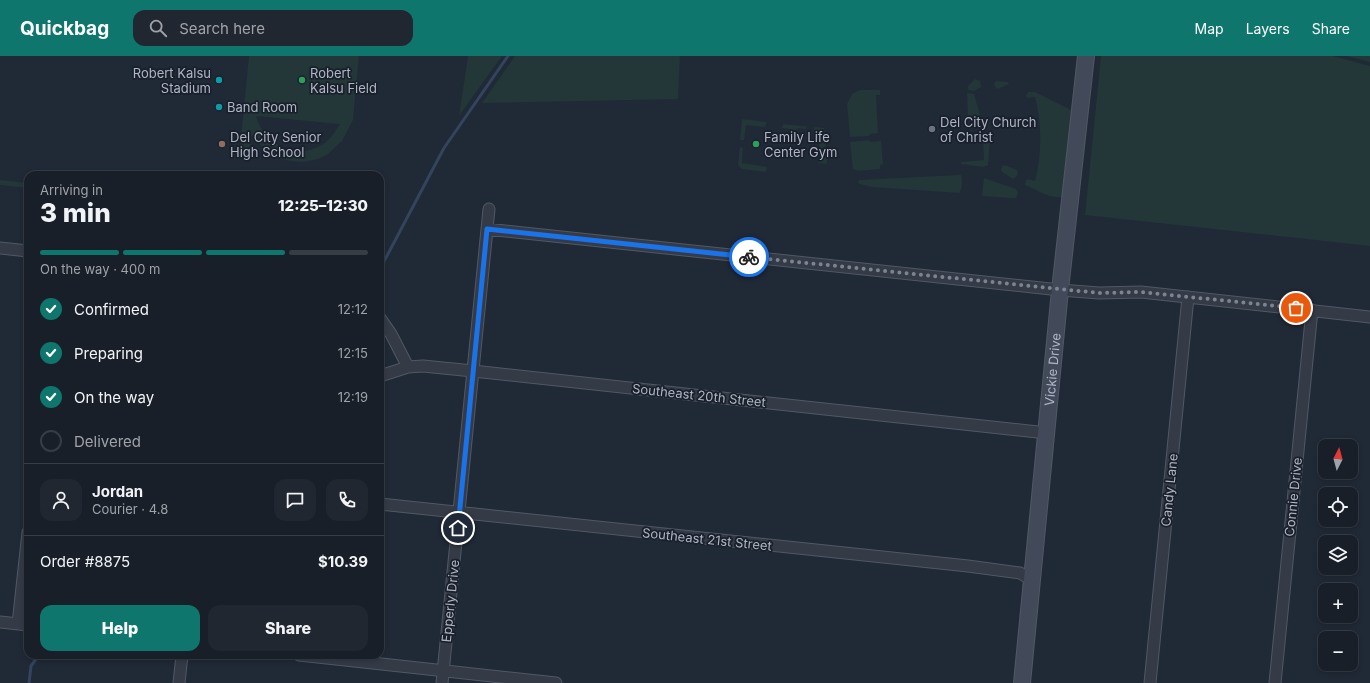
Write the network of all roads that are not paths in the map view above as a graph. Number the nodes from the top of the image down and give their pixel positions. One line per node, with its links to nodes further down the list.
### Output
1 (1086, 56): 6 (street, Vickie Drive)
2 (489, 210): 3 (street, Epperly Drive)
3 (487, 229): 6 (street); 12 (street, Epperly Drive)
4 (0, 248): 5 (street)
5 (24, 251)
6 (1060, 290): 7 (street); 14 (street, Vickie Drive)
7 (1188, 297): 8 (street); 28 (street, Candy Lane)
8 (1312, 310): 9 (street); 29 (street, Connie Drive)
9 (1370, 317)
10 (384, 324): 11 (street)
11 (408, 367): 12 (street, Southeast 20th Street); 13 (street, Southeast 20th Street)
12 (473, 371): 14 (street, Southeast 20th Street); 16 (street, Epperly Drive)
13 (384, 375)
14 (1047, 433): 17 (street, Vickie Drive)
15 (384, 504): 16 (street, Southeast 21st Street)
16 (459, 513): 17 (street, Southeast 21st Street); 23 (street, Epperly Drive)
17 (1032, 580): 27 (street, Vickie Drive)
18 (24, 606): 20 (street)
19 (0, 622): 20 (street)
20 (23, 625)
21 (182, 659): 24 (street)
22 (335, 659): 23 (street)
23 (443, 671): 25 (street, Epperly Drive); 26 (street)
24 (179, 683)
25 (442, 683)
26 (556, 683)
27 (1022, 683)
28 (1150, 683)
29 (1275, 683)

